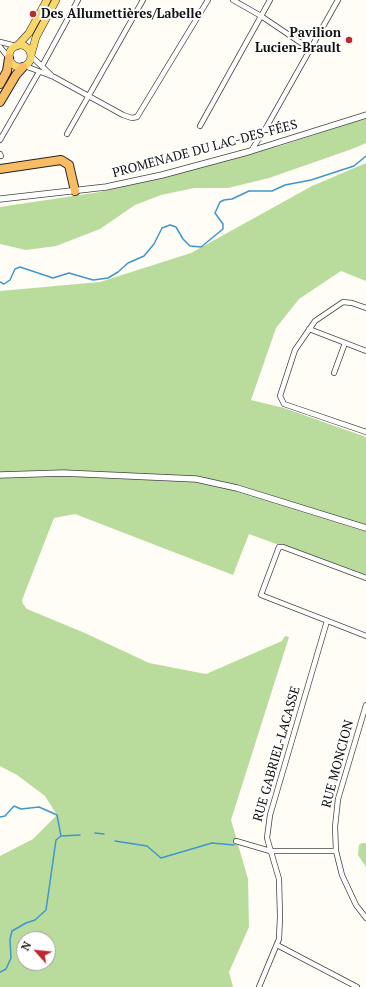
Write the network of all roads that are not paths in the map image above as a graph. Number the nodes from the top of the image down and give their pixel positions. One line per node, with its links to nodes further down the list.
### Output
1 (47, 0): 11 (main road)
2 (56, 0): 14 (main road)
3 (78, 0): 16 (street)
4 (143, 0): 22 (street)
5 (208, 0): 22 (street)
6 (233, 0): 9 (street)
7 (270, 0): 9 (street)
8 (338, 0): 13 (street)
9 (261, 16): 13 (street); 26 (street)
10 (0, 42): 11 (street)
11 (17, 46): 14 (main road); 15 (main road)
12 (0, 47): 15 (street)
13 (310, 49): 29 (street)
14 (31, 56): 16 (street); 17 (main road)
15 (9, 58): 17 (main road); 20 (highway)
16 (42, 66): 19 (street)
17 (24, 67): 18 (street); 21 (highway)
18 (39, 72): 19 (street); 28 (street)
19 (54, 77): 22 (street)
20 (0, 84)
21 (8, 89): 23 (highway); 24 (highway)
22 (88, 97): 27 (street)
23 (0, 102)
24 (0, 108)
25 (366, 115): 29 (street, PROMENADE DU LAC-DES-FÉES)
26 (200, 126)
27 (67, 134)
28 (0, 140)
29 (251, 151): 31 (street, PROMENADE DU LAC-DES-FÉES)
30 (0, 169): 31 (highway)
31 (75, 191): 32 (street, PROMENADE DU LAC-DES-FÉES)
32 (0, 199)
33 (366, 308): 34 (street)
34 (309, 329): 35 (street); 38 (street)
35 (345, 343): 36 (street); 37 (street)
36 (366, 351)
37 (334, 373)
38 (366, 432)
39 (0, 475): 40 (street)
40 (366, 528)
41 (366, 578): 42 (street)
42 (327, 621): 43 (street); 46 (street, RUE GABRIEL-LACASSE)
43 (366, 636)
44 (366, 705): 47 (street, RUE MONCION)
45 (236, 841): 46 (street)
46 (270, 851): 47 (street); 49 (street, RUE GABRIEL-LACASSE)
47 (336, 851): 48 (street, RUE MONCION)
48 (366, 918)
49 (276, 945): 50 (street, RUE GABRIEL-LACASSE); 51 (street)
50 (259, 987)
51 (357, 987)

